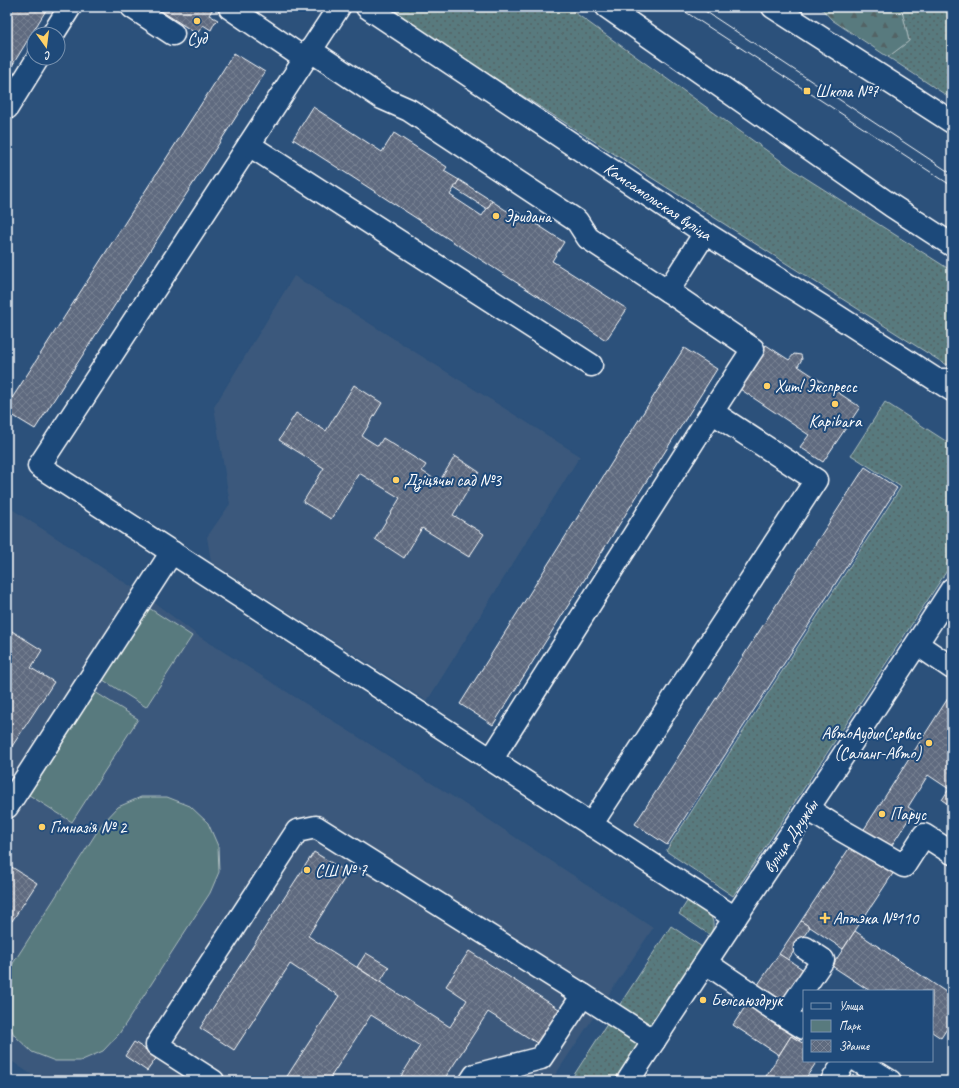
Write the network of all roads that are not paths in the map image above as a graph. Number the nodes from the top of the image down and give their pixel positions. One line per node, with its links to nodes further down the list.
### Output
1 (70, 7): 8 (street)
2 (132, 7): 9 (street)
3 (339, 7): 10 (street)
4 (367, 7): 15 (street, Камсамольская вуліца)
5 (773, 7): 13 (street)
6 (230, 8): 10 (street)
7 (618, 11): 16 (street)
8 (58, 26)
9 (173, 34)
10 (308, 55): 14 (street); 17 (street)
11 (33, 66): 12 (street)
12 (7, 108)
13 (952, 122)
14 (249, 145): 18 (street); 21 (street)
15 (704, 233): 17 (street); 19 (street, Камсамольская вуліца)
16 (952, 245)
17 (668, 291): 20 (street)
18 (591, 365)
19 (947, 383)
20 (712, 412): 25 (street); 28 (street)
21 (172, 552): 25 (street); 26 (street)
22 (952, 589): 23 (street, вуліца Дружбы)
23 (917, 644): 24 (street); 27 (street, вуліца Дружбы)
24 (952, 668)
25 (491, 760): 28 (street)
26 (7, 807)
27 (808, 809): 29 (street); 30 (street, вуліца Дружбы)
28 (591, 825): 30 (street)
29 (952, 853)
30 (735, 918): 32 (street, вуліца Дружбы)
31 (805, 948): 34 (street)
32 (706, 962): 34 (street); 36 (street, вуліца Дружбы)
33 (583, 995): 36 (street); 39 (street); 40 (street)
34 (785, 1016): 35 (street)
35 (803, 1027)
36 (654, 1040): 41 (street, вуліца Дружбы)
37 (844, 1062): 42 (street)
38 (860, 1062): 43 (street)
39 (213, 1081)
40 (471, 1081)
41 (628, 1081)
42 (832, 1081)
43 (890, 1081)

